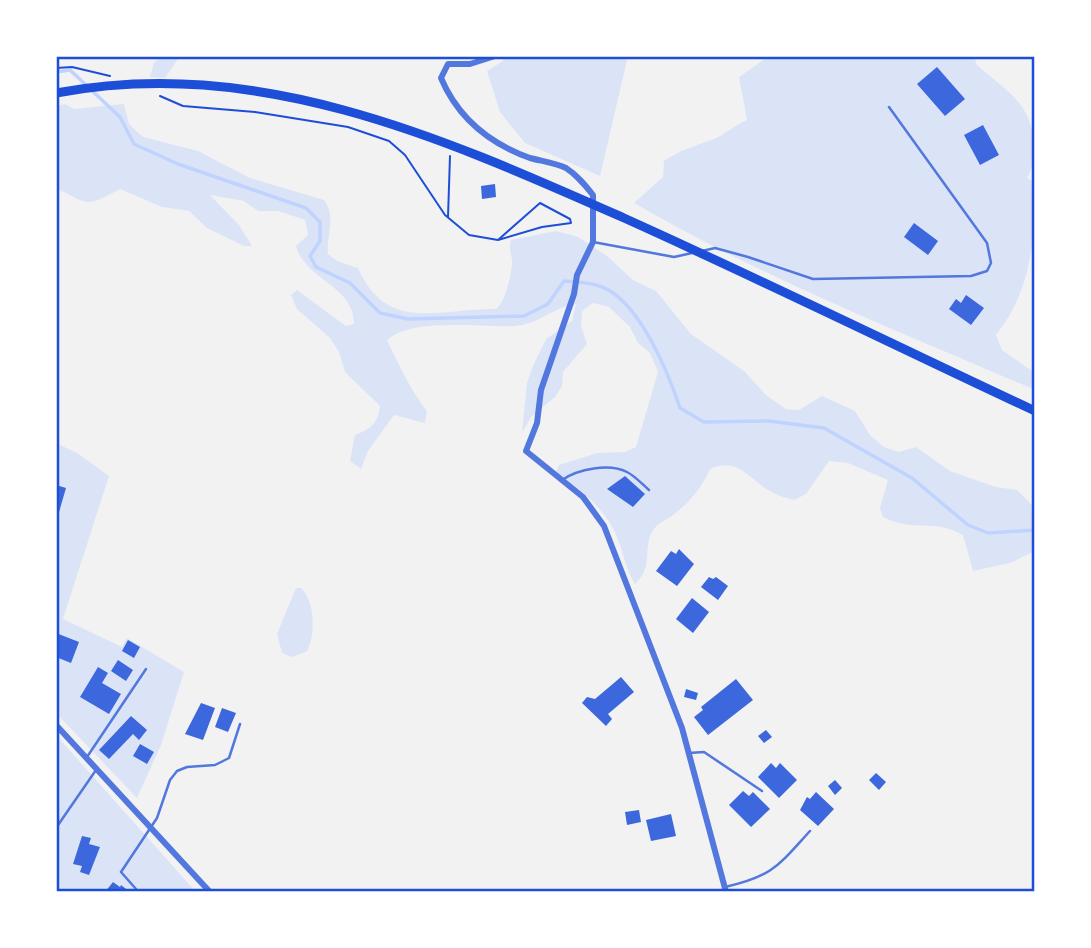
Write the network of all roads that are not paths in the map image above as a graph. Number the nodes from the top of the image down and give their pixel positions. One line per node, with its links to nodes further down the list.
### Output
1 (495, 56): 4 (street)
2 (56, 91): 5 (main road)
3 (889, 107): 4 (lane)
4 (593, 242): 6 (street)
5 (1035, 411)
6 (562, 480): 7 (lane); 11 (street)
7 (649, 490)
8 (146, 669): 12 (lane)
9 (240, 724): 15 (lane)
10 (56, 725): 12 (street)
11 (689, 753): 14 (lane); 19 (street)
12 (87, 757): 13 (street)
13 (98, 767): 15 (street); 16 (lane)
14 (762, 791)
15 (152, 826): 18 (lane); 20 (street)
16 (56, 828)
17 (810, 831): 19 (lane)
18 (136, 889)
19 (725, 890)
20 (210, 892)

